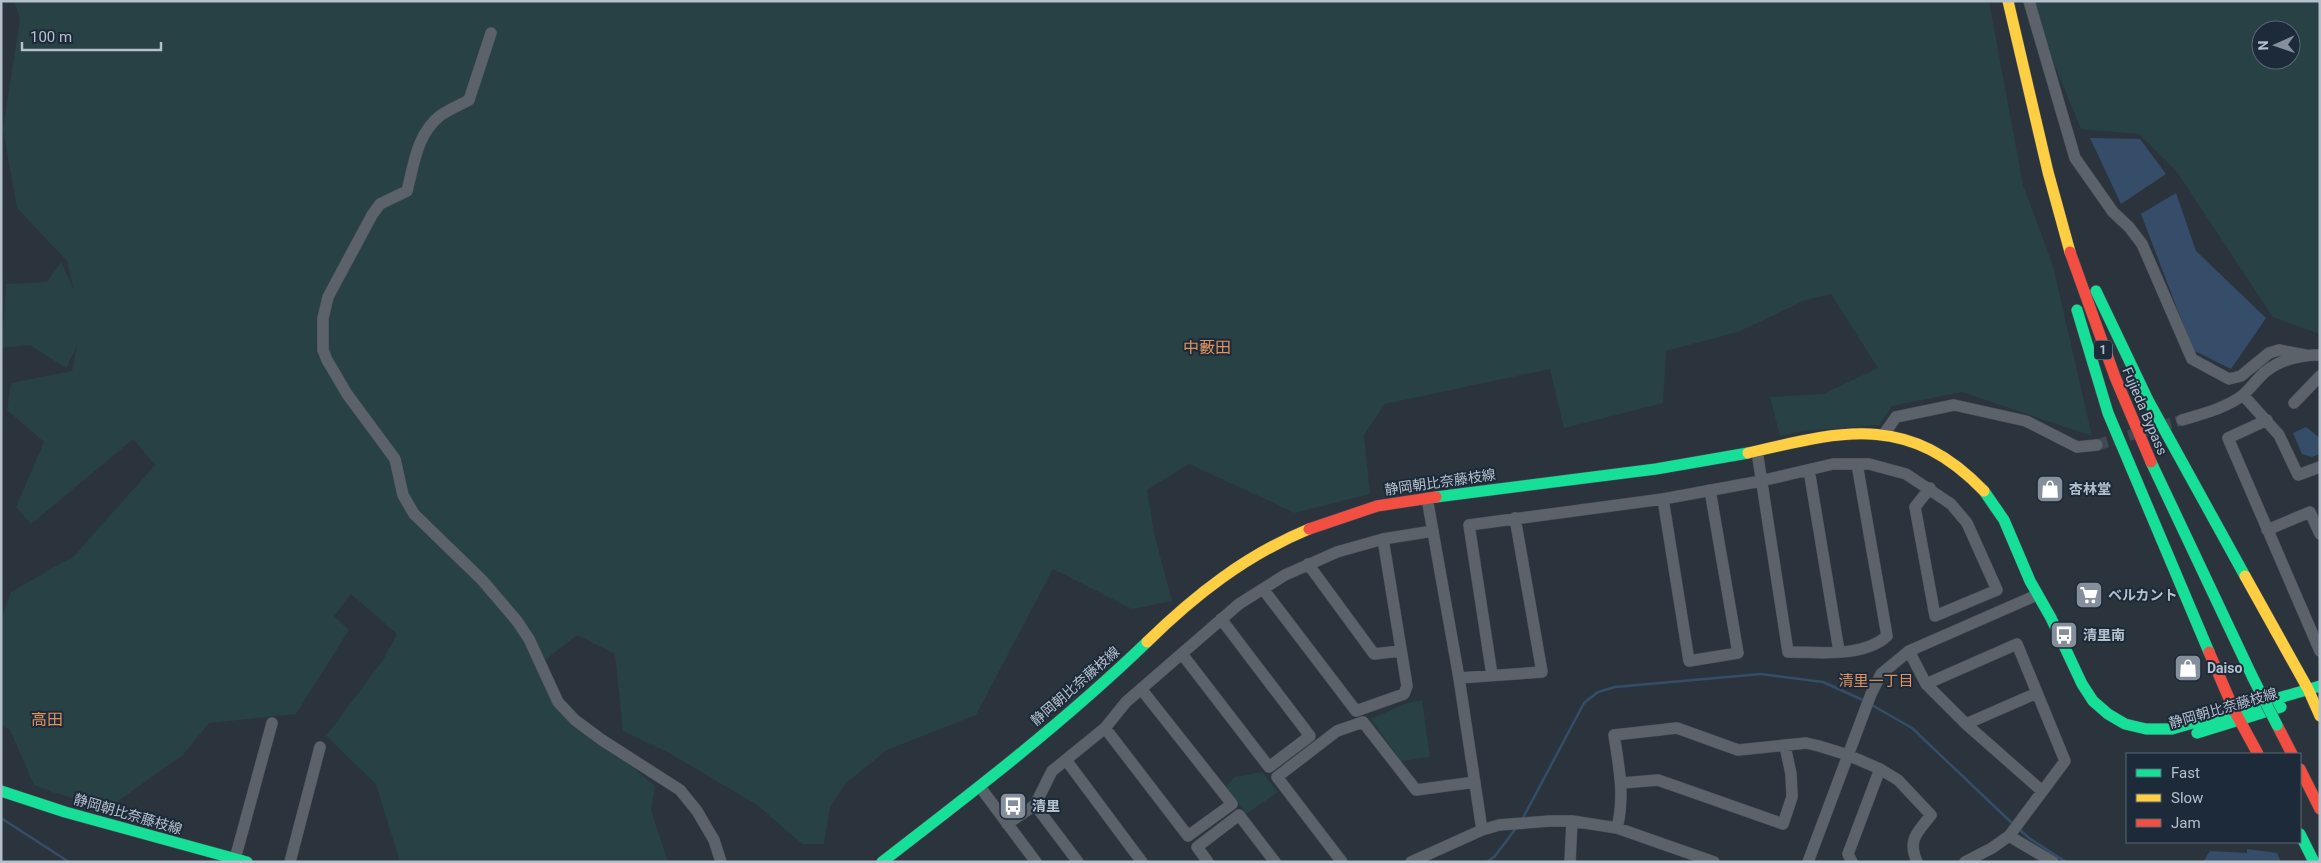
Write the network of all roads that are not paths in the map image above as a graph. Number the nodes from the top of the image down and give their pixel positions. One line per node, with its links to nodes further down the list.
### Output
1 (2008, 1): 4 (main road, Fujieda Bypass / 1)
2 (2029, 1): 6 (street)
3 (490, 33): 75 (street)
4 (2030, 94): 5 (main road, Fujieda Bypass / 1); 44 (main road, 1)
5 (2052, 183): 42 (main road, 1); 53 (main road, Fujieda Bypass / 1, bridge)
6 (2305, 355): 7 (street); 9 (street)
7 (2320, 355)
8 (2320, 376): 10 (street)
9 (2243, 395): 11 (street); 12 (street)
10 (2294, 403)
11 (2182, 420)
12 (2267, 420): 17 (street); 25 (street)
13 (1884, 434): 14 (street); 15 (main road, 静岡朝比奈藤枝線); 31 (main road, 静岡朝比奈藤枝線)
14 (2097, 445)
15 (1757, 451): 19 (street); 22 (main road, 静岡朝比奈藤枝線)
16 (1857, 464): 18 (street); 20 (street); 34 (street)
17 (2320, 467)
18 (1809, 470): 19 (street); 34 (street)
19 (1761, 481): 21 (street); 34 (street)
20 (1930, 488): 20 (street)
21 (1710, 490): 23 (street); 23 (street)
22 (1427, 498): 26 (street); 60 (main road, 静岡朝比奈藤枝線)
23 (1663, 499): 24 (street)
24 (1515, 518): 38 (street); 38 (street)
25 (2267, 530): 27 (street); 36 (street)
26 (1433, 531): 28 (street); 39 (street)
27 (2320, 534)
28 (1383, 539): 29 (street); 33 (street)
29 (1308, 564): 30 (street); 33 (street)
30 (1263, 589): 32 (street); 33 (street)
31 (2037, 595): 35 (street); 44 (main road, 静岡朝比奈藤枝線); 46 (main road, 静岡朝比奈藤枝線)
32 (1221, 619): 37 (street); 37 (street)
33 (1400, 651)
34 (1839, 651)
35 (1909, 651): 40 (street); 54 (street)
36 (2320, 651)
37 (1182, 654): 41 (street)
38 (1492, 675): 39 (street)
39 (1460, 678): 58 (street)
40 (1926, 684): 43 (street); 48 (street)
41 (1142, 690): 49 (street); 49 (street)
42 (2315, 692): 44 (main road, 静岡朝比奈藤枝線); 45 (main road, 1); 46 (main road, 静岡朝比奈藤枝線)
43 (2037, 694): 48 (street); 62 (street)
44 (2234, 710): 46 (main road, 1)
45 (2320, 716)
46 (2241, 721): 52 (main road, 1)
47 (272, 723): 72 (street)
48 (1966, 724): 62 (street)
49 (1105, 728): 55 (street)
50 (1785, 746): 54 (street); 59 (street); 59 (street)
51 (320, 747): 74 (street)
52 (2257, 753)
53 (2292, 753)
54 (1848, 755): 56 (street); 86 (street)
55 (1066, 760): 63 (street); 79 (street)
56 (1880, 769): 87 (street); 88 (street)
57 (2301, 771): 64 (main road)
58 (1475, 782): 68 (street); 82 (street)
59 (1622, 783): 67 (street)
60 (980, 787): 66 (street); 76 (main road, 静岡朝比奈藤枝線)
61 (1, 791): 71 (main road, 静岡朝比奈藤枝線)
62 (2042, 791): 69 (street)
63 (1035, 805): 66 (street); 78 (street)
64 (2320, 809)
65 (1572, 821): 67 (street); 68 (street); 84 (street)
66 (1007, 824): 77 (street)
67 (1617, 828): 85 (street)
68 (1482, 830): 83 (street)
69 (2009, 836): 89 (street); 90 (street)
70 (2301, 836): 91 (main road)
71 (213, 858): 72 (main road, 静岡朝比奈藤枝線)
72 (235, 859): 73 (main road, 静岡朝比奈藤枝線)
73 (247, 862)
74 (290, 862)
75 (720, 862)
76 (882, 862)
77 (1036, 862)
78 (1078, 862)
79 (1142, 862)
80 (1208, 862): 81 (street)
81 (1275, 862)
82 (1342, 862)
83 (1411, 862)
84 (1570, 862)
85 (1714, 862)
86 (1808, 862)
87 (1852, 862)
88 (1917, 862)
89 (1965, 862)
90 (2054, 862)
91 (2314, 862)

